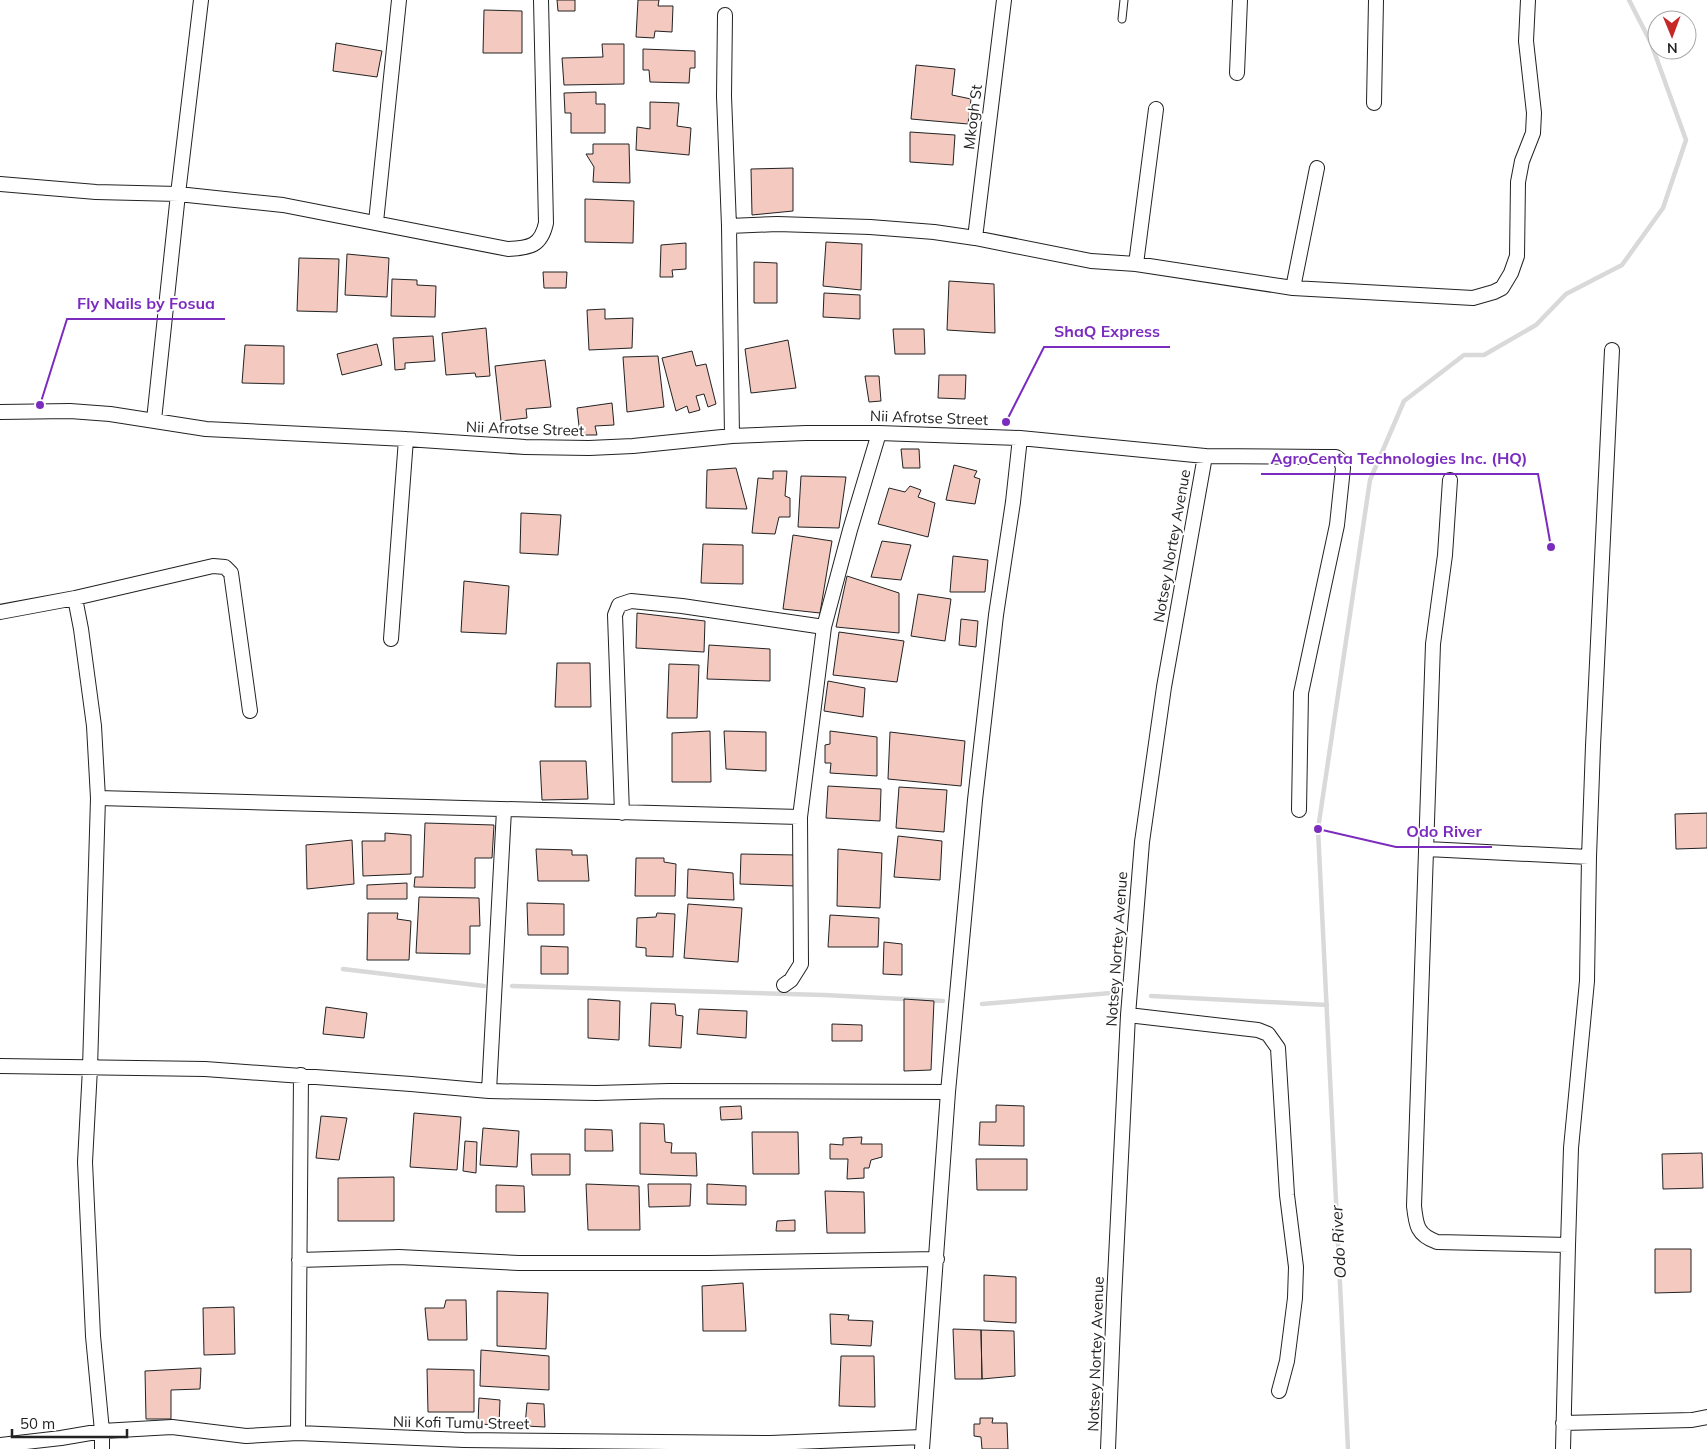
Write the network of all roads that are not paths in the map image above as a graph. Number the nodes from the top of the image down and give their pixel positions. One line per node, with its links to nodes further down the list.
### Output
1 (201, 0): 16 (street)
2 (399, 0): 17 (street)
3 (541, 0): 17 (street)
4 (1004, 0): 19 (street, Mkogh St)
5 (1124, 0): 10 (lane)
6 (1240, 0): 11 (street)
7 (1376, 0): 12 (street)
8 (1528, 0): 21 (street)
9 (724, 15): 18 (street)
10 (1122, 19)
11 (1236, 73)
12 (1374, 103)
13 (1156, 109): 20 (street)
14 (1317, 168): 21 (street)
15 (0, 184): 16 (street)
16 (178, 194): 17 (street); 24 (street)
17 (376, 222)
18 (729, 226): 19 (street); 26 (street)
19 (975, 238): 20 (street)
20 (1136, 264): 21 (street)
21 (1293, 288)
22 (1612, 350): 42 (street)
23 (0, 412): 24 (street, Nii Afrotse Street)
24 (154, 420): 28 (street, Nii Afrotse Street)
25 (879, 433): 26 (street, Nii Afrotse Street); 27 (street, Nii Afrotse Street); 33 (street)
26 (732, 436): 28 (street, Nii Afrotse Street)
27 (1020, 438): 29 (street, Nii Afrotse Street); 49 (street)
28 (406, 439): 34 (street)
29 (1204, 456): 38 (street, Nii Afrotse Street); 44 (street, Notsey Nortey Avenue)
30 (1450, 480): 41 (street)
31 (76, 598): 32 (street); 35 (street); 36 (street)
32 (0, 612)
33 (824, 627): 39 (street); 40 (street)
34 (390, 639)
35 (250, 711)
36 (98, 798): 37 (street); 46 (street)
37 (504, 810): 39 (street); 48 (street)
38 (1299, 810)
39 (622, 813): 40 (street)
40 (800, 817): 43 (street)
41 (1427, 849): 42 (street); 50 (street)
42 (1589, 857): 50 (street)
43 (784, 985)
44 (1128, 1016): 53 (street); 61 (street, Notsey Nortey Avenue)
45 (0, 1066): 46 (street)
46 (90, 1068): 47 (street); 56 (street)
47 (301, 1075): 48 (street); 52 (street)
48 (489, 1091): 49 (street)
49 (948, 1092): 51 (street)
50 (1568, 1245): 55 (street)
51 (937, 1259): 52 (street); 58 (street)
52 (299, 1260): 57 (street)
53 (1279, 1391)
54 (1707, 1417): 55 (street)
55 (1563, 1423): 62 (street)
56 (102, 1431): 57 (street, Nii Kofi Tumu Street); 59 (street, Nii Kofi Tumu Street); 60 (street)
57 (298, 1433): 58 (street, Nii Kofi Tumu Street)
58 (922, 1443)
59 (0, 1445)
60 (102, 1449)
61 (1108, 1449)
62 (1563, 1449)

